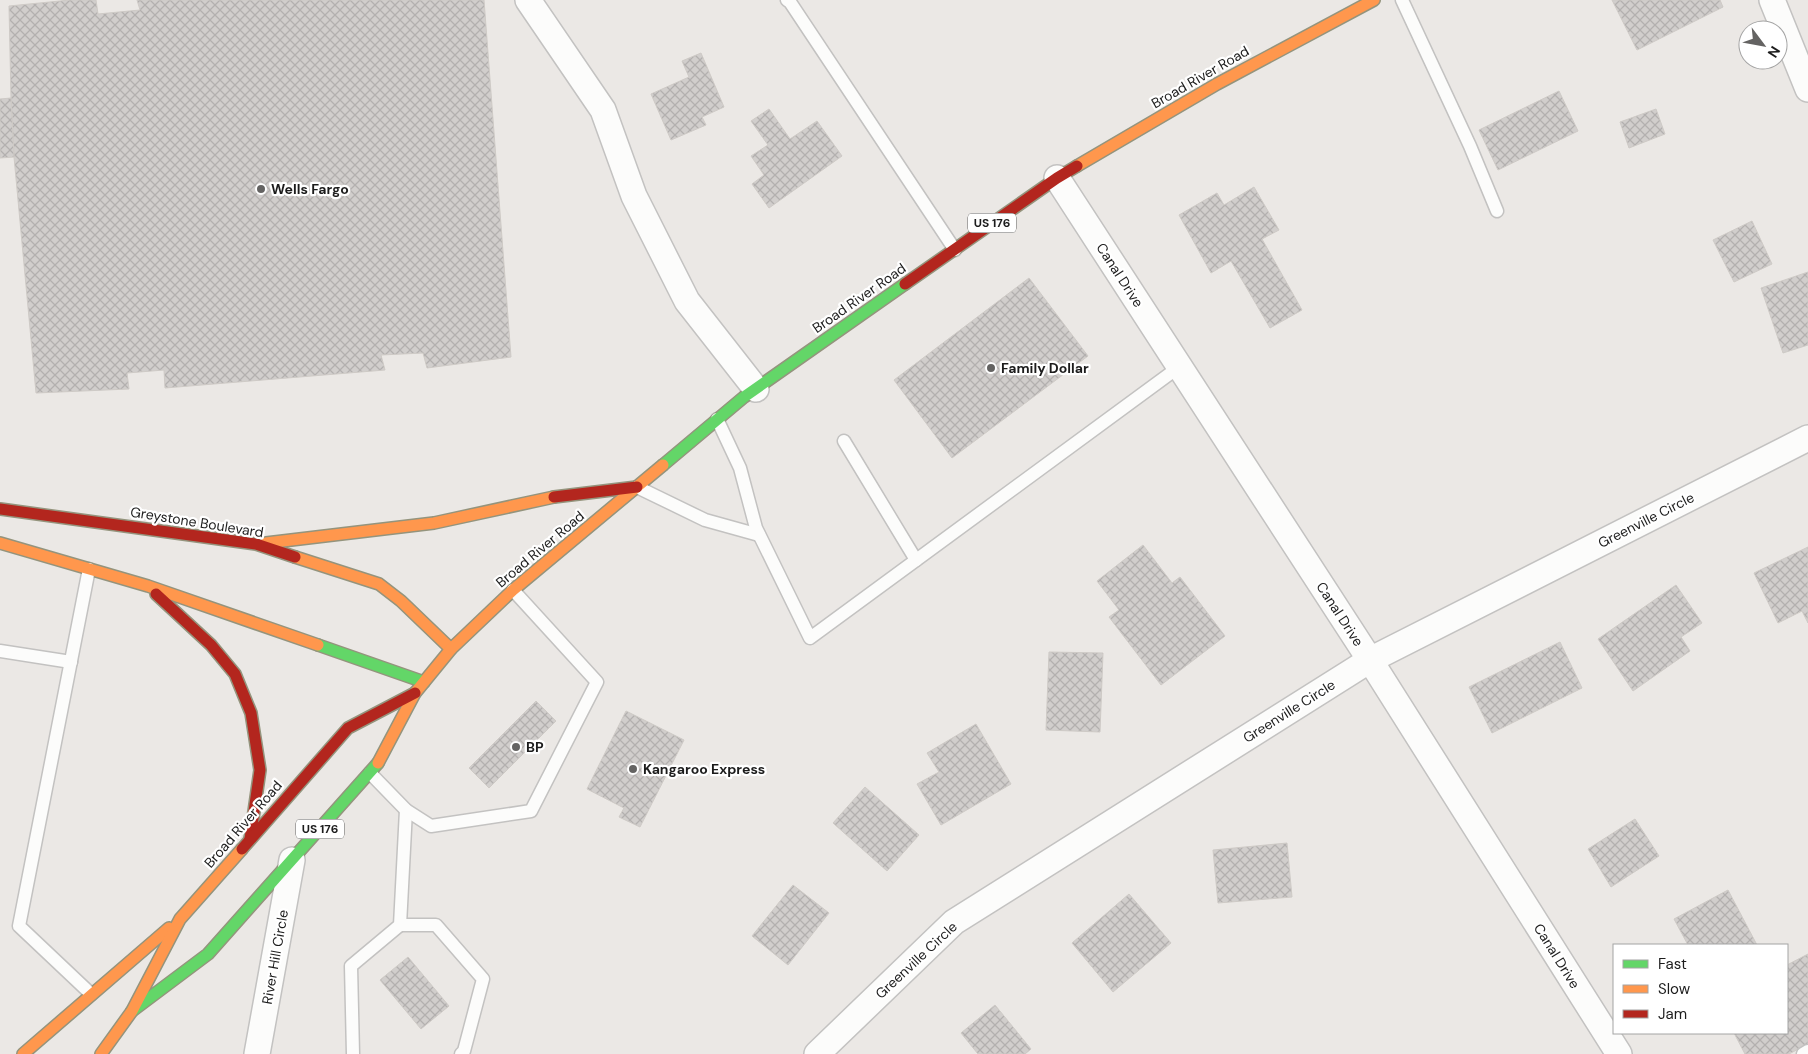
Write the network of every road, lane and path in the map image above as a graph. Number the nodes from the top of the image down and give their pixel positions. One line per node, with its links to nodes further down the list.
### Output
1 (528, 0): 11 (street)
2 (787, 0): 9 (lane)
3 (1374, 0): 7 (main road, Broad River Road / US 176)
4 (1402, 0): 8 (lane)
5 (1772, 0): 6 (street)
6 (1808, 89)
7 (1057, 178): 9 (main road, Broad River Road / US 176); 10 (street, Canal Drive)
8 (1497, 211)
9 (955, 250): 11 (main road, Broad River Road / US 176)
10 (1179, 367): 20 (lane); 26 (street, Canal Drive)
11 (756, 389): 12 (main road, Broad River Road / US 176)
12 (717, 419): 15 (main road, Broad River Road / US 176); 17 (lane)
13 (1808, 438): 26 (street, Greenville Circle)
14 (844, 441): 20 (lane)
15 (637, 487): 17 (lane); 19 (main road); 23 (main road, Broad River Road / US 176)
16 (0, 509): 19 (main road, Greystone Boulevard)
17 (757, 532): 20 (lane)
18 (0, 543): 21 (main road)
19 (256, 544): 24 (main road, Greystone Boulevard)
20 (916, 560)
21 (90, 569): 22 (main road); 27 (lane)
22 (148, 586): 28 (main road); 32 (main road)
23 (513, 590): 24 (main road, Broad River Road / US 176); 31 (lane)
24 (451, 649): 28 (main road, Broad River Road / US 176)
25 (0, 651): 27 (lane)
26 (1370, 660): 44 (street, Greenville Circle); 45 (street, Canal Drive)
27 (71, 662): 36 (lane)
28 (424, 682): 29 (main road, Broad River Road / US 176)
29 (415, 693): 30 (main road, Broad River Road / US 176); 32 (main road, Broad River Road)
30 (370, 773): 31 (lane); 33 (main road, Broad River Road / US 176)
31 (406, 810): 35 (lane)
32 (250, 839): 34 (main road, Broad River Road)
33 (292, 860): 37 (main road, Broad River Road / US 176); 41 (street, River Hill Circle)
34 (180, 919): 36 (main road); 37 (main road, Broad River Road)
35 (400, 924): 42 (lane); 43 (lane)
36 (91, 994): 39 (main road)
37 (132, 1011): 40 (main road, Broad River Road / US 176)
38 (1808, 1051): 46 (lane)
39 (23, 1054)
40 (101, 1054)
41 (258, 1054)
42 (354, 1054)
43 (461, 1054)
44 (817, 1054)
45 (1619, 1054)
46 (1803, 1054)

